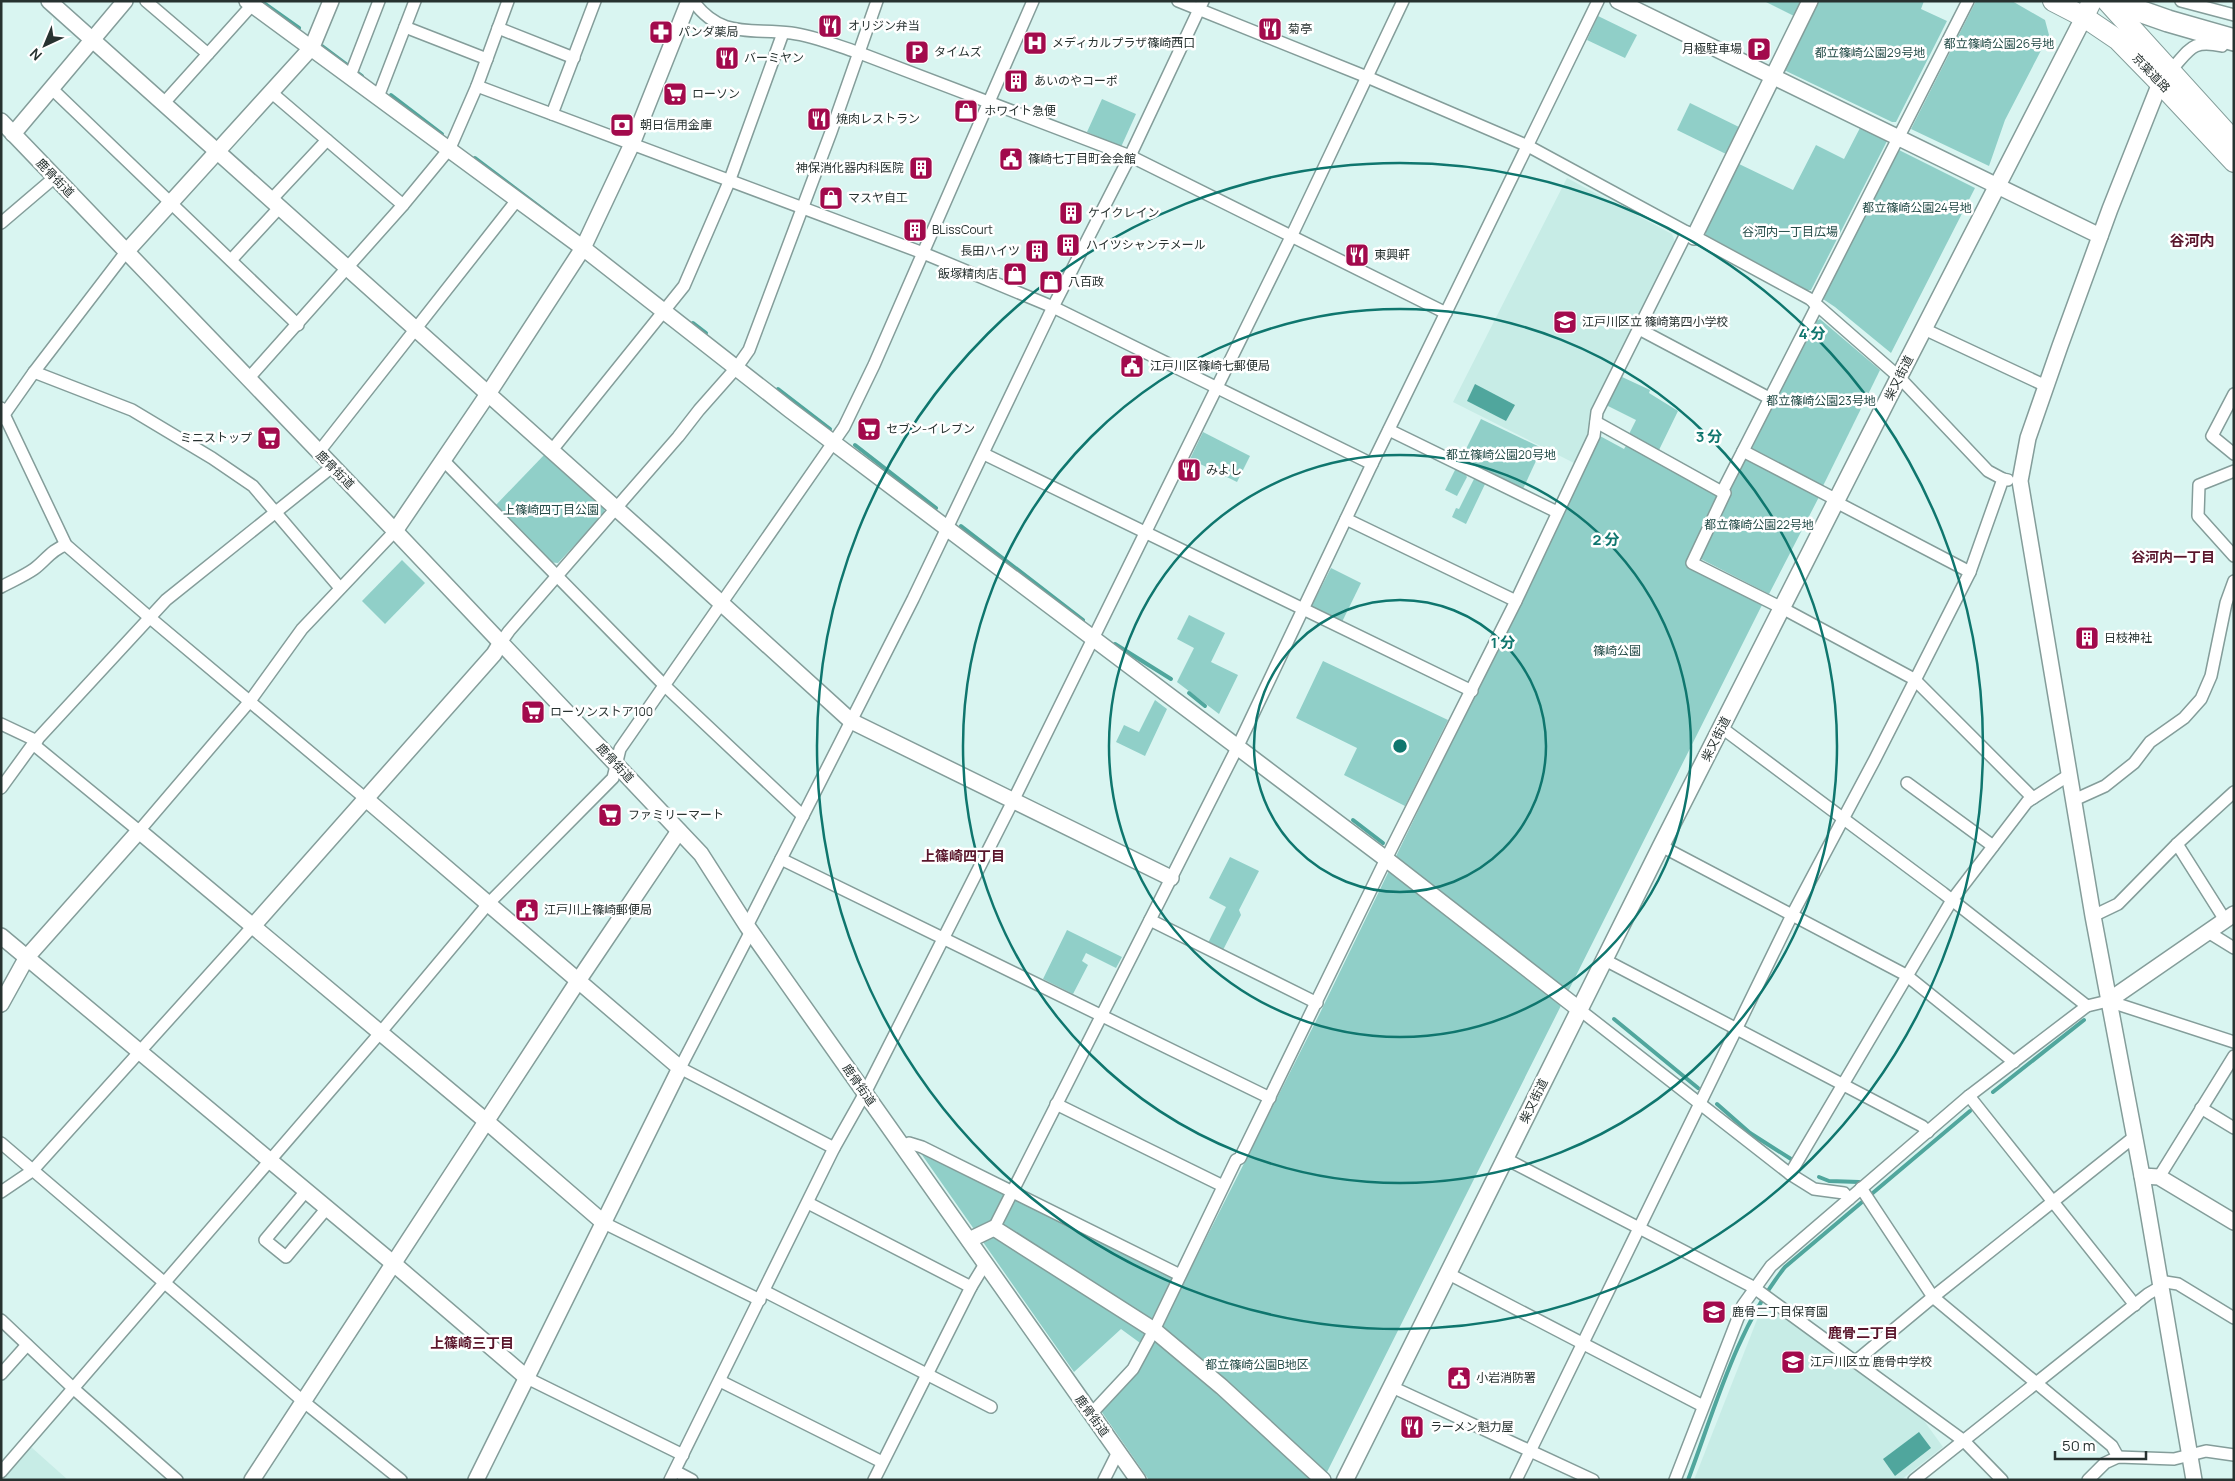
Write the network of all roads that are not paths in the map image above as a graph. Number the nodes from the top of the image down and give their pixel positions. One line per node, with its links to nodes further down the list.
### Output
1 (49, 1): 32 (street)
2 (125, 1): 32 (street)
3 (146, 1): 37 (street)
4 (331, 1): 34 (street)
5 (379, 1): 40 (street)
6 (415, 1): 29 (street)
7 (508, 1): 30 (street)
8 (595, 1): 38 (street)
9 (691, 1): 31 (street); 56 (street)
10 (877, 1): 36 (street)
11 (1033, 1): 48 (street)
12 (1178, 1): 25 (street)
13 (1403, 1): 42 (street)
14 (1598, 1): 57 (street)
15 (1618, 1): 41 (street)
16 (1810, 1): 41 (street)
17 (1968, 1): 53 (street)
18 (2053, 1): 26 (highway, 京葉道路)
19 (2107, 1): 43 (highway, 京葉道路)
20 (2111, 1): 33 (highway)
21 (2154, 1): 28 (highway)
22 (2181, 1): 24 (street)
23 (250, 3): 34 (street); 37 (street)
24 (2199, 4): 27 (street)
25 (1201, 5): 42 (street); 60 (street)
26 (2088, 9): 43 (highway, 京葉道路); 64 (main road, 柴又街道)
27 (2234, 15)
28 (2234, 25)
29 (405, 27): 39 (street); 47 (street)
30 (498, 28): 38 (street); 39 (street)
31 (783, 33): 36 (street); 63 (street)
32 (92, 39): 45 (street); 49 (street)
33 (2234, 40)
34 (312, 48): 40 (street); 46 (street)
35 (2234, 49): 43 (street)
36 (858, 52): 48 (street); 69 (street)
37 (208, 54): 49 (street)
38 (574, 58): 50 (street)
39 (487, 59): 44 (street)
40 (350, 76): 47 (street)
41 (1774, 76): 53 (street); 71 (street)
42 (1367, 77): 57 (street); 73 (street)
43 (2165, 77): 55 (highway, 京葉道路); 61 (highway, 京葉道路); 72 (street)
44 (477, 86): 50 (street); 58 (street)
45 (51, 88): 52 (street); 66 (street)
46 (272, 93): 54 (street); 59 (street)
47 (378, 96): 58 (street)
48 (990, 103): 60 (street); 76 (street)
49 (163, 104): 59 (street)
50 (552, 114): 56 (street)
51 (1, 121): 52 (street, 鹿骨街道)
52 (13, 134): 62 (street, 鹿骨街道)
53 (1899, 138): 64 (street); 79 (street)
54 (327, 140): 67 (street); 68 (street)
55 (2234, 141)
56 (632, 144): 63 (street); 74 (street)
57 (1528, 146): 71 (street); 82 (street)
58 (450, 148): 65 (street); 68 (street)
59 (218, 152): 66 (street); 67 (street)
60 (1130, 156): 73 (street); 80 (street)
61 (2234, 162)
62 (55, 177): 70 (street); 75 (street, 鹿骨街道)
63 (729, 182): 69 (street); 81 (street)
64 (1998, 186): 72 (street); 85 (main road, 柴又街道)
65 (517, 200): 74 (street); 84 (street)
66 (171, 203): 75 (street); 77 (street)
67 (275, 204): 77 (street); 78 (street)
68 (403, 205): 78 (street)
69 (801, 209): 76 (street); 87 (street)
70 (1, 223)
71 (1690, 234): 79 (street); 86 (street)
72 (2100, 236): 91 (street)
73 (1291, 238): 82 (street); 92 (street)
74 (583, 248): 81 (street); 93 (street)
75 (126, 252): 88 (street); 90 (street, 鹿骨街道)
76 (922, 253): 80 (street); 99 (street)
77 (231, 260): 83 (street)
78 (347, 269): 83 (street); 84 (street)
79 (1815, 304): 89 (street); 95 (street)
80 (1053, 307): 92 (street); 103 (street)
81 (663, 312): 87 (street); 100 (street)
82 (1446, 312): 98 (street)
83 (298, 325): 90 (street)
84 (416, 328): 93 (street); 102 (street)
85 (1924, 328): 89 (main road, 柴又街道); 91 (street)
86 (1639, 329): 95 (street); 97 (street)
87 (736, 367): 99 (street); 113 (street)
88 (34, 372): 96 (street); 115 (street)
89 (1899, 377): 109 (street); 112 (main road, 柴又街道)
90 (248, 379): 102 (street, 鹿骨街道)
91 (2046, 386): 110 (street)
92 (1216, 388): 106 (street); 119 (street)
93 (488, 394): 100 (street); 105 (street)
94 (2234, 394): 104 (street)
95 (1771, 399): 101 (street)
96 (3, 414): 120 (street)
97 (1596, 422): 111 (street); 114 (street)
98 (1389, 430): 106 (street); 114 (street)
99 (834, 443): 117 (street); 128 (street)
100 (552, 450): 113 (street)
101 (1743, 451): 111 (street); 112 (street)
102 (318, 453): 107 (street, 鹿骨街道)
103 (984, 454): 117 (street); 119 (street)
104 (2234, 454)
105 (443, 460): 118 (street); 123 (street)
106 (1372, 464): 116 (street)
107 (332, 467): 115 (street); 118 (street, 鹿骨街道)
108 (2234, 471): 121 (street)
109 (2003, 480): 110 (street); 122 (street)
110 (2020, 481): 144 (street)
111 (1722, 492): 129 (street)
112 (1837, 501): 122 (street); 129 (main road, 柴又街道)
113 (615, 508): 123 (street); 128 (street)
114 (1558, 512): 127 (street)
115 (275, 513): 126 (street); 131 (street)
116 (1346, 519): 127 (street); 130 (street)
117 (946, 528): 132 (street); 138 (street)
118 (395, 531): 126 (street); 133 (street, 鹿骨街道)
119 (1145, 532): 130 (street); 132 (street)
120 (66, 545): 125 (street); 131 (street)
121 (2234, 556)
122 (1970, 572): 134 (street)
123 (556, 576): 133 (street); 135 (street)
124 (2234, 581): 150 (street)
125 (1, 587)
126 (340, 588): 137 (street)
127 (1516, 601): 136 (street)
128 (721, 604): 135 (street); 138 (street)
129 (1782, 608): 134 (street); 140 (main road, 柴又街道)
130 (1302, 610): 136 (street); 142 (street)
131 (149, 617): 137 (street); 141 (street)
132 (1093, 638): 142 (street); 151 (street)
133 (500, 644): 143 (street, 鹿骨街道); 149 (street)
134 (1914, 679): 148 (street); 153 (street)
135 (665, 686): 143 (street); 152 (street)
136 (1472, 691): 160 (street)
137 (250, 701): 149 (street); 154 (street)
138 (851, 721): 151 (street); 152 (street)
139 (1, 724): 141 (street)
140 (1722, 728): 153 (street); 157 (main road, 柴又街道)
141 (35, 742): 146 (street); 154 (street)
142 (1237, 748): 160 (street); 161 (street)
143 (617, 764): 155 (street, 鹿骨街道); 163 (street)
144 (2069, 775): 148 (street); 150 (street)
145 (1907, 783): 158 (street)
146 (1, 788)
147 (2234, 792): 156 (street)
148 (2033, 798): 158 (street)
149 (366, 799): 163 (street); 168 (street)
150 (2074, 800): 165 (street)
151 (1012, 801): 161 (street); 172 (street)
152 (803, 816): 159 (street)
153 (1844, 818): 162 (street); 164 (street)
154 (140, 831): 168 (street); 174 (street)
155 (679, 831): 169 (street, 鹿骨街道); 177 (street)
156 (2177, 844): 165 (street); 166 (street)
157 (1661, 846): 164 (street); 175 (main road, 柴又街道)
158 (1993, 846): 162 (street)
159 (781, 859): 169 (street); 172 (street)
160 (1386, 859): 179 (street); 182 (street)
161 (1171, 878): 167 (street)
162 (1952, 900): 176 (street); 181 (street)
163 (488, 904): 177 (street); 185 (street)
164 (1792, 915): 176 (street); 184 (street)
165 (2093, 916): 178 (street)
166 (2229, 917): 170 (street)
167 (1150, 920): 179 (street); 183 (street)
168 (253, 926): 185 (street); 187 (street)
169 (749, 929): 190 (street); 192 (street, 鹿骨街道)
170 (2208, 932): 173 (street); 178 (street)
171 (1, 936): 174 (street)
172 (944, 938): 183 (street); 192 (street)
173 (2234, 948)
174 (27, 957): 180 (street); 187 (street)
175 (1606, 960): 182 (main road, 柴又街道); 184 (street)
176 (1906, 975): 189 (street); 191 (street)
177 (578, 981): 190 (street); 198 (street)
178 (2108, 1001): 181 (street); 186 (street); 201 (street)
179 (1317, 1003): 194 (street)
180 (1, 1004)
181 (2087, 1006): 189 (street)
182 (1580, 1010): 196 (street); 205 (main road, 柴又街道)
183 (1101, 1014): 194 (street); 195 (street)
184 (1737, 1030): 191 (street); 196 (street)
185 (380, 1032): 198 (street); 206 (street)
186 (2234, 1042)
187 (140, 1053): 206 (street); 207 (street)
188 (2234, 1056): 197 (street)
189 (2014, 1062): 193 (street)
190 (680, 1068): 204 (street); 221 (street)
191 (1843, 1085): 200 (street); 208 (street)
192 (866, 1093): 203 (street, 鹿骨街道); 204 (street)
193 (1970, 1096): 200 (street); 217 (street)
194 (1270, 1098): 211 (street)
195 (1056, 1104): 211 (street); 215 (street)
196 (1700, 1104): 208 (street); 223 (street)
197 (2201, 1108): 199 (street); 210 (street)
198 (486, 1121): 221 (street); 225 (street)
199 (2234, 1128)
200 (1928, 1132): 212 (street)
201 (2134, 1137): 209 (street); 217 (street)
202 (1, 1143): 207 (street)
203 (902, 1147): 215 (street); 224 (street, 鹿骨街道)
204 (834, 1148): 218 (street)
205 (1506, 1159): 223 (street); 227 (main road, 柴又街道)
206 (269, 1161): 213 (street); 229 (street)
207 (32, 1170): 214 (street); 229 (street)
208 (1790, 1174): 216 (street)
209 (2142, 1176): 210 (street); 230 (street)
210 (2159, 1177): 220 (street)
211 (1223, 1186): 228 (street)
212 (1861, 1188): 216 (street); 234 (street)
213 (306, 1191): 219 (street); 219 (street)
214 (1, 1192)
215 (1012, 1192): 222 (street); 228 (street)
216 (1849, 1199): 232 (street)
217 (2054, 1202): 234 (street); 235 (street)
218 (808, 1203): 231 (street); 233 (street)
219 (326, 1208): 225 (street)
220 (2234, 1222)
221 (604, 1223): 233 (street); 244 (street)
222 (994, 1228): 224 (street); 238 (street)
223 (1638, 1229): 232 (street); 239 (street)
224 (969, 1240): 226 (street, 鹿骨街道)
225 (394, 1264): 244 (street); 249 (street)
226 (985, 1264): 231 (street); 252 (street, 鹿骨街道)
227 (1449, 1274): 239 (street); 247 (main road, 柴又街道)
228 (1180, 1275): 238 (street)
229 (164, 1282): 248 (street); 249 (street)
230 (2159, 1284): 235 (street); 236 (street); 257 (street)
231 (971, 1288): 243 (street)
232 (1753, 1288): 241 (street); 250 (street)
233 (762, 1295): 243 (street); 245 (street)
234 (1933, 1297): 241 (street); 246 (street)
235 (2135, 1305): 246 (street)
236 (2234, 1318)
237 (1, 1320): 240 (street)
238 (1154, 1330): 252 (street); 271 (street)
239 (1582, 1344): 250 (street); 254 (street)
240 (27, 1345): 242 (street); 248 (street)
241 (1856, 1361): 253 (street)
242 (1, 1374)
243 (927, 1374): 251 (street); 260 (street)
244 (527, 1378): 256 (street); 266 (street)
245 (720, 1381): 256 (street); 260 (street)
246 (2037, 1384): 253 (street); 259 (street)
247 (1392, 1387): 254 (street); 272 (main road, 柴又街道)
248 (74, 1389): 261 (street); 263 (street)
249 (304, 1402): 264 (street); 265 (street)
250 (1703, 1406): 275 (street)
251 (991, 1407)
252 (1090, 1414): 255 (street, 鹿骨街道)
253 (1964, 1440): 276 (street); 277 (street)
254 (1530, 1451): 273 (street); 274 (street)
255 (1118, 1452): 269 (street); 270 (street, 鹿骨街道)
256 (683, 1455): 262 (street)
257 (2190, 1455): 258 (street); 259 (street); 279 (street)
258 (2234, 1455)
259 (2118, 1457): 278 (street)
260 (882, 1462): 268 (street)
261 (1, 1472)
262 (672, 1475): 267 (street)
263 (177, 1480)
264 (252, 1480)
265 (401, 1480)
266 (476, 1480)
267 (692, 1480)
268 (874, 1480)
269 (1104, 1480)
270 (1138, 1480)
271 (1323, 1480)
272 (1345, 1480)
273 (1516, 1480)
274 (1593, 1480)
275 (1675, 1480)
276 (1914, 1480)
277 (2002, 1480)
278 (2088, 1480)
279 (2194, 1480)

